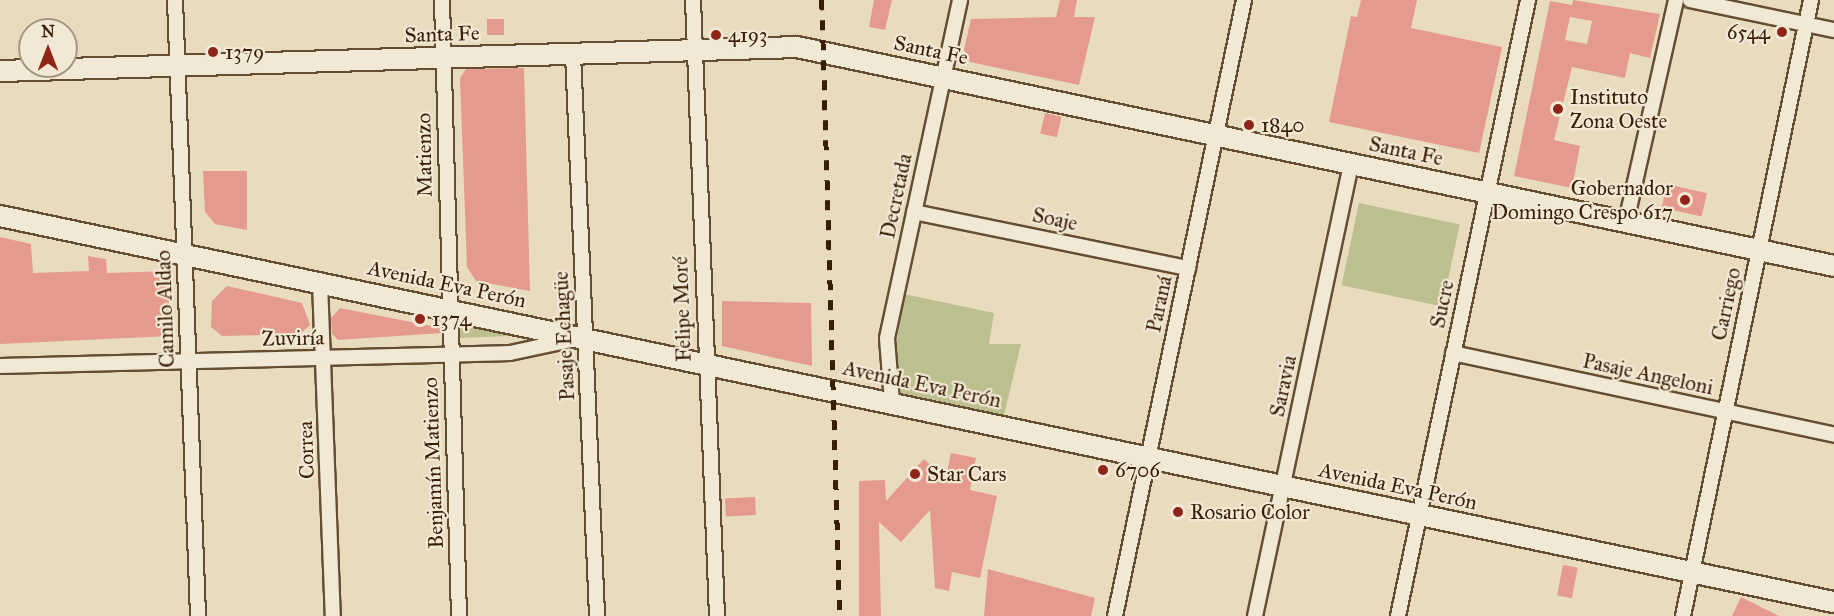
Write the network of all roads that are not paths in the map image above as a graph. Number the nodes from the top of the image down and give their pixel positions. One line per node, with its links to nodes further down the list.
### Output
1 (175, 0): 15 (street, Camilo Aldao)
2 (442, 0): 14 (street, Matienzo)
3 (693, 0): 12 (street, Felipe Moré)
4 (960, 0): 17 (street, Decretada)
5 (1244, 0): 18 (street, Paraná)
6 (1527, 0): 20 (street, Sucre)
7 (1676, 0): 23 (street)
8 (1690, 0): 10 (street)
9 (1811, 0): 10 (street, Carriego)
10 (1806, 25): 11 (street); 24 (street, Carriego)
11 (1834, 30)
12 (695, 51): 13 (main road, Santa Fe); 17 (main road, Santa Fe); 35 (street, Felipe Moré)
13 (573, 54): 14 (main road, Santa Fe); 30 (street, Pasaje Echagüe)
14 (444, 58): 15 (main road, Santa Fe); 29 (street, Matienzo)
15 (177, 66): 16 (main road, Santa Fe); 25 (street, Camilo Aldao)
16 (0, 71)
17 (943, 77): 18 (main road, Santa Fe); 21 (street, Decretada)
18 (1216, 135): 19 (main road, Santa Fe); 27 (street, Paraná)
19 (1351, 164): 20 (main road, Santa Fe); 41 (street, Saravia)
20 (1487, 193): 23 (main road, Santa Fe); 31 (street, Sucre)
21 (914, 212): 27 (street, Soaje); 37 (street, Decretada)
22 (0, 216): 25 (main road, Avenida Eva Perón)
23 (1626, 222): 24 (main road, Santa Fe)
24 (1759, 250): 26 (main road, Santa Fe); 38 (street, Carriego)
25 (183, 254): 28 (main road, Avenida Eva Perón); 34 (street, Camilo Aldao)
26 (1834, 267)
27 (1188, 268): 40 (street, Paraná)
28 (320, 282): 29 (main road, Avenida Eva Perón); 33 (street, Correa)
29 (448, 309): 30 (main road, Avenida Eva Perón); 32 (street, Benjamín Matienzo)
30 (585, 338): 32 (street, Zuviría); 35 (main road, Avenida Eva Perón); 48 (street, Pasaje Echagüe)
31 (1453, 353): 38 (street, Pasaje Angeloni); 42 (street, Sucre)
32 (450, 355): 33 (street, Zuviría); 47 (street, Benjamín Matienzo)
33 (323, 358): 34 (street, Zuviría); 46 (street, Correa)
34 (188, 362): 36 (street, Zuviría); 45 (street, Camilo Aldao)
35 (705, 362): 37 (main road, Avenida Eva Perón); 49 (street, Felipe Moré)
36 (0, 366)
37 (892, 402): 40 (main road, Avenida Eva Perón)
38 (1725, 413): 39 (street, Pasaje Angeloni); 43 (street, Carriego)
39 (1834, 435)
40 (1148, 457): 41 (main road, Avenida Eva Perón); 50 (street, Paraná)
41 (1283, 486): 42 (main road, Avenida Eva Perón); 51 (street, Saravia)
42 (1419, 515): 43 (main road, Avenida Eva Perón); 52 (street, Sucre)
43 (1692, 574): 44 (main road, Avenida Eva Perón); 53 (street, Carriego)
44 (1834, 602)
45 (198, 616)
46 (333, 616)
47 (459, 616)
48 (597, 616)
49 (717, 616)
50 (1115, 616)
51 (1255, 616)
52 (1398, 616)
53 (1683, 616)

